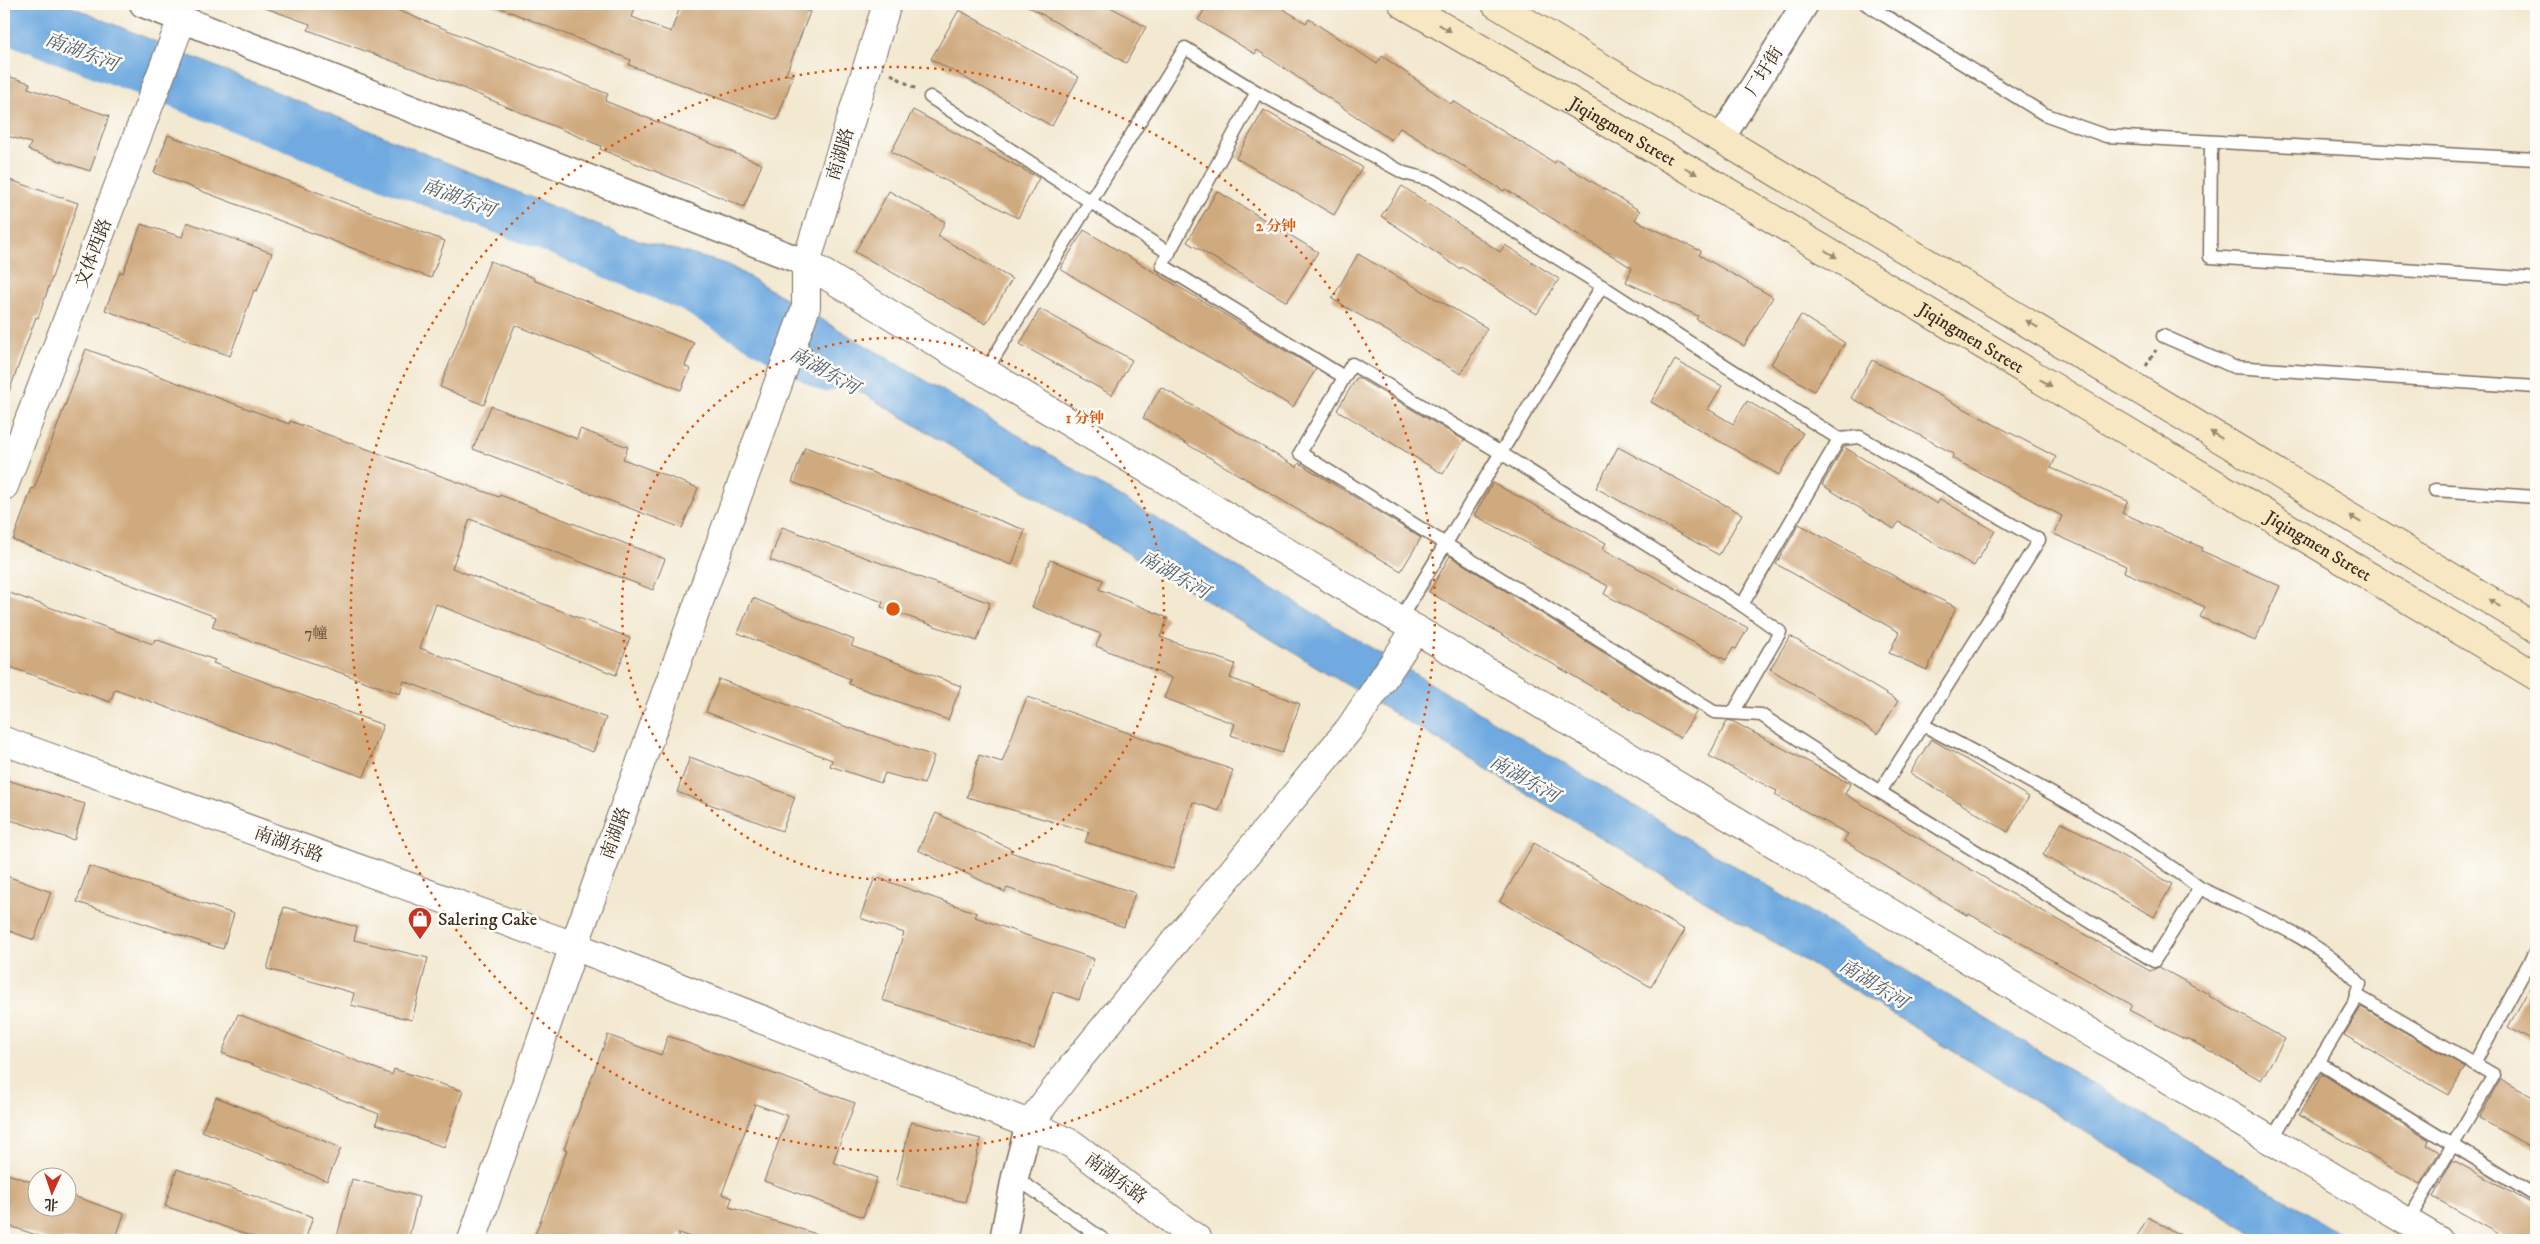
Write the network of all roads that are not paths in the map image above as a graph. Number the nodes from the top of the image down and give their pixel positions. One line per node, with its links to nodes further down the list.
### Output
1 (143, 4): 7 (street)
2 (887, 4): 15 (street, 南湖路)
3 (1403, 4): 31 (main road, Jiqingmen Street, one-way to 31)
4 (1496, 4): 10 (main road)
5 (1805, 4): 10 (street, 厂圩街)
6 (1866, 4): 11 (lane)
7 (182, 19): 15 (street); 24 (street, 文体西路)
8 (1257, 92): 13 (lane); 14 (lane); 17 (lane)
9 (930, 98): 13 (lane)
10 (1722, 138): 30 (main road, one-way to 10)
11 (2211, 142): 12 (lane); 16 (lane)
12 (2536, 159)
13 (1089, 203): 14 (lane); 19 (lane)
14 (1169, 253): 20 (lane)
15 (806, 263): 19 (street); 37 (street, 南湖路)
16 (2536, 279)
17 (1602, 286): 22 (lane); 23 (lane)
18 (2163, 336): 21 (lane)
19 (985, 372): 29 (street)
20 (1344, 377): 23 (lane); 27 (lane)
21 (2536, 387)
22 (1839, 439): 28 (lane); 33 (lane)
23 (1501, 453): 27 (lane); 28 (lane)
24 (4, 486)
25 (2435, 490): 26 (lane)
26 (2536, 497)
27 (1446, 544): 29 (lane); 32 (lane)
28 (1742, 605): 32 (lane)
29 (1408, 624): 42 (street); 43 (street)
30 (2536, 628)
31 (2536, 676)
32 (1733, 713): 35 (lane)
33 (1923, 725): 35 (lane); 36 (lane)
34 (4, 741): 37 (street, 南湖东路)
35 (1880, 792): 36 (lane)
36 (2200, 888): 39 (lane)
37 (574, 946): 42 (street, 南湖东路); 48 (street, 南湖路)
38 (2536, 950): 41 (lane)
39 (2356, 995): 40 (lane); 41 (lane)
40 (2318, 1062): 43 (lane); 44 (lane)
41 (2474, 1064): 44 (lane)
42 (1029, 1124): 45 (street); 51 (street, 南湖东路)
43 (2272, 1139): 47 (street)
44 (2453, 1145): 46 (lane); 47 (lane)
45 (1015, 1177): 49 (street); 50 (lane)
46 (2536, 1196)
47 (2408, 1220): 52 (street)
48 (472, 1240)
49 (1003, 1240)
50 (1104, 1240)
51 (1198, 1240)
52 (2438, 1240)

